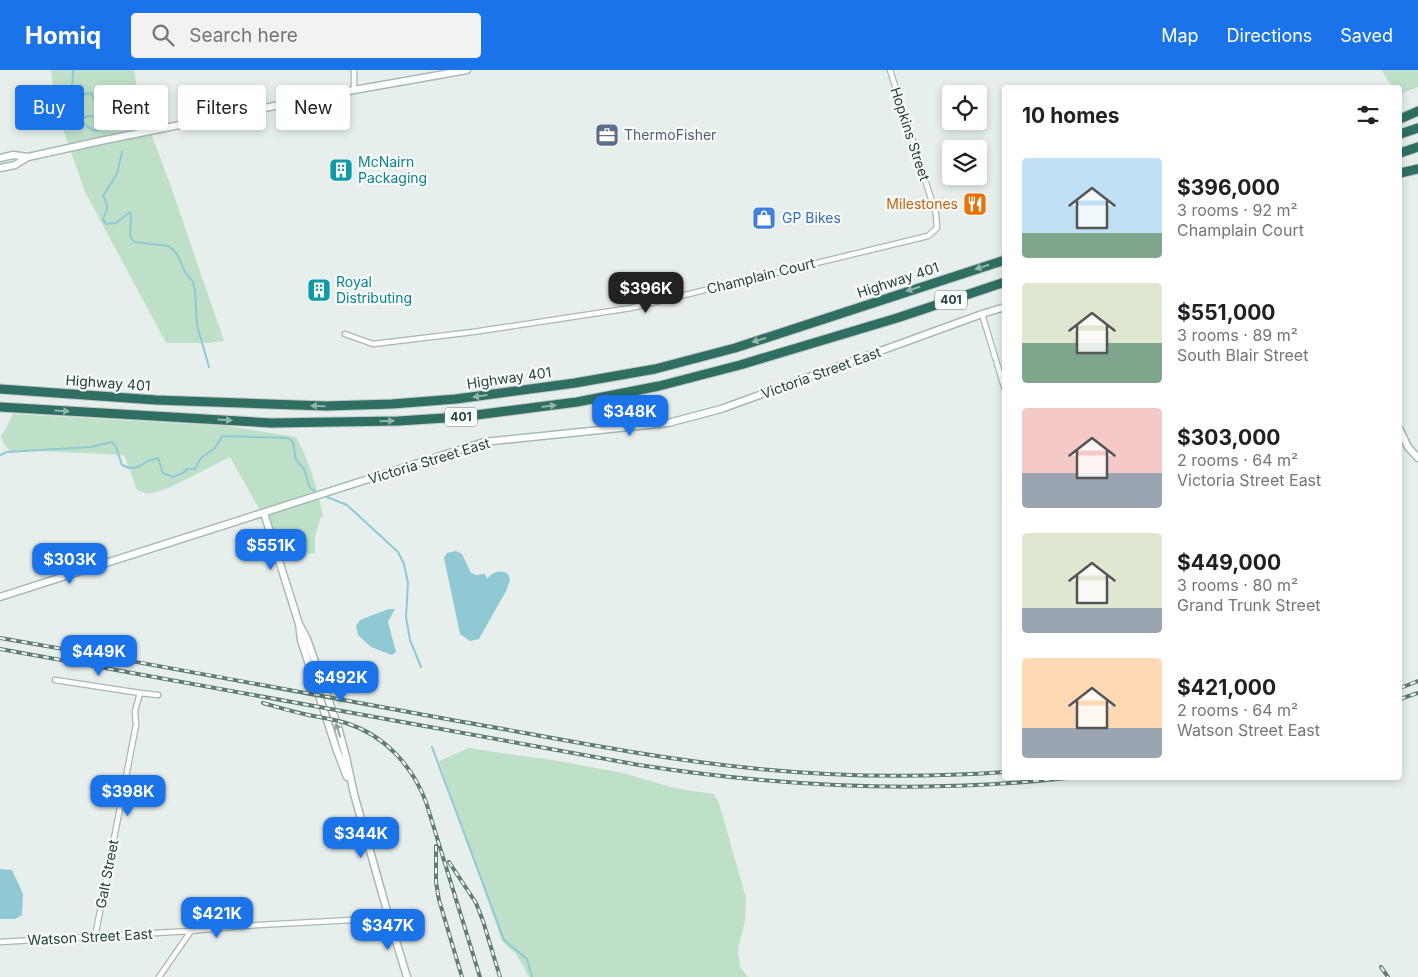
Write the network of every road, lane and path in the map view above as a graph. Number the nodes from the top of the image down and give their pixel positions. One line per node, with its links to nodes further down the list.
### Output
1 (354, 70): 4 (street)
2 (467, 70): 4 (main road)
3 (890, 70): 16 (street, Hopkins Street)
4 (354, 90): 11 (main road)
5 (1418, 111): 6 (highway)
6 (1402, 118)
7 (1418, 128): 8 (highway)
8 (1402, 133)
9 (1418, 147): 10 (highway)
10 (1402, 152)
11 (28, 157): 12 (main road); 13 (main road)
12 (0, 158)
13 (0, 168)
14 (1418, 169): 15 (highway)
15 (1402, 173)
16 (937, 228): 21 (street, Champlain Court)
17 (1002, 261): 23 (highway, Highway 401 / 401, one-way to 23)
18 (1002, 283): 24 (highway, 401, one-way to 18)
19 (1002, 309): 20 (main road, Victoria Street East)
20 (982, 314): 22 (street); 27 (main road, Victoria Street East)
21 (345, 334)
22 (1002, 380)
23 (0, 388)
24 (0, 407)
25 (1402, 434): 26 (main road)
26 (1418, 458)
27 (264, 513): 28 (main road, Victoria Street East); 32 (main road)
28 (0, 597)
29 (54, 680): 30 (street)
30 (140, 694): 31 (street); 34 (street, Galt Street)
31 (158, 695)
32 (389, 918): 33 (street, Watson Street East); 37 (main road)
33 (191, 932): 34 (street, Watson Street East); 36 (street)
34 (95, 937): 35 (street, Watson Street East)
35 (0, 942)
36 (159, 977)
37 (407, 977)

